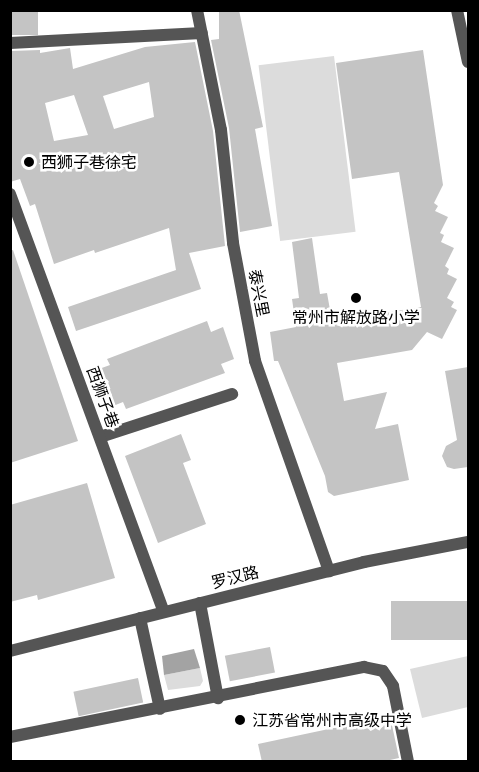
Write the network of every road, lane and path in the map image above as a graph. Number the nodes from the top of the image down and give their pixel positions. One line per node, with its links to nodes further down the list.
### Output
1 (197, 10): 3 (street, 泰兴里)
2 (457, 10): 5 (street)
3 (202, 33): 4 (street); 10 (street, 泰兴里)
4 (10, 43)
5 (468, 62)
6 (10, 194): 8 (street, 西狮子巷)
7 (232, 393): 8 (street)
8 (100, 437): 12 (street, 西狮子巷)
9 (468, 542): 10 (street, 罗汉路)
10 (329, 571): 11 (street, 罗汉路)
11 (200, 603): 12 (street, 罗汉路); 15 (street)
12 (164, 612): 13 (street, 罗汉路)
13 (140, 618): 14 (street, 罗汉路); 16 (street)
14 (10, 651)
15 (218, 698): 16 (street); 18 (street)
16 (160, 709): 17 (street)
17 (10, 737)
18 (408, 762)

